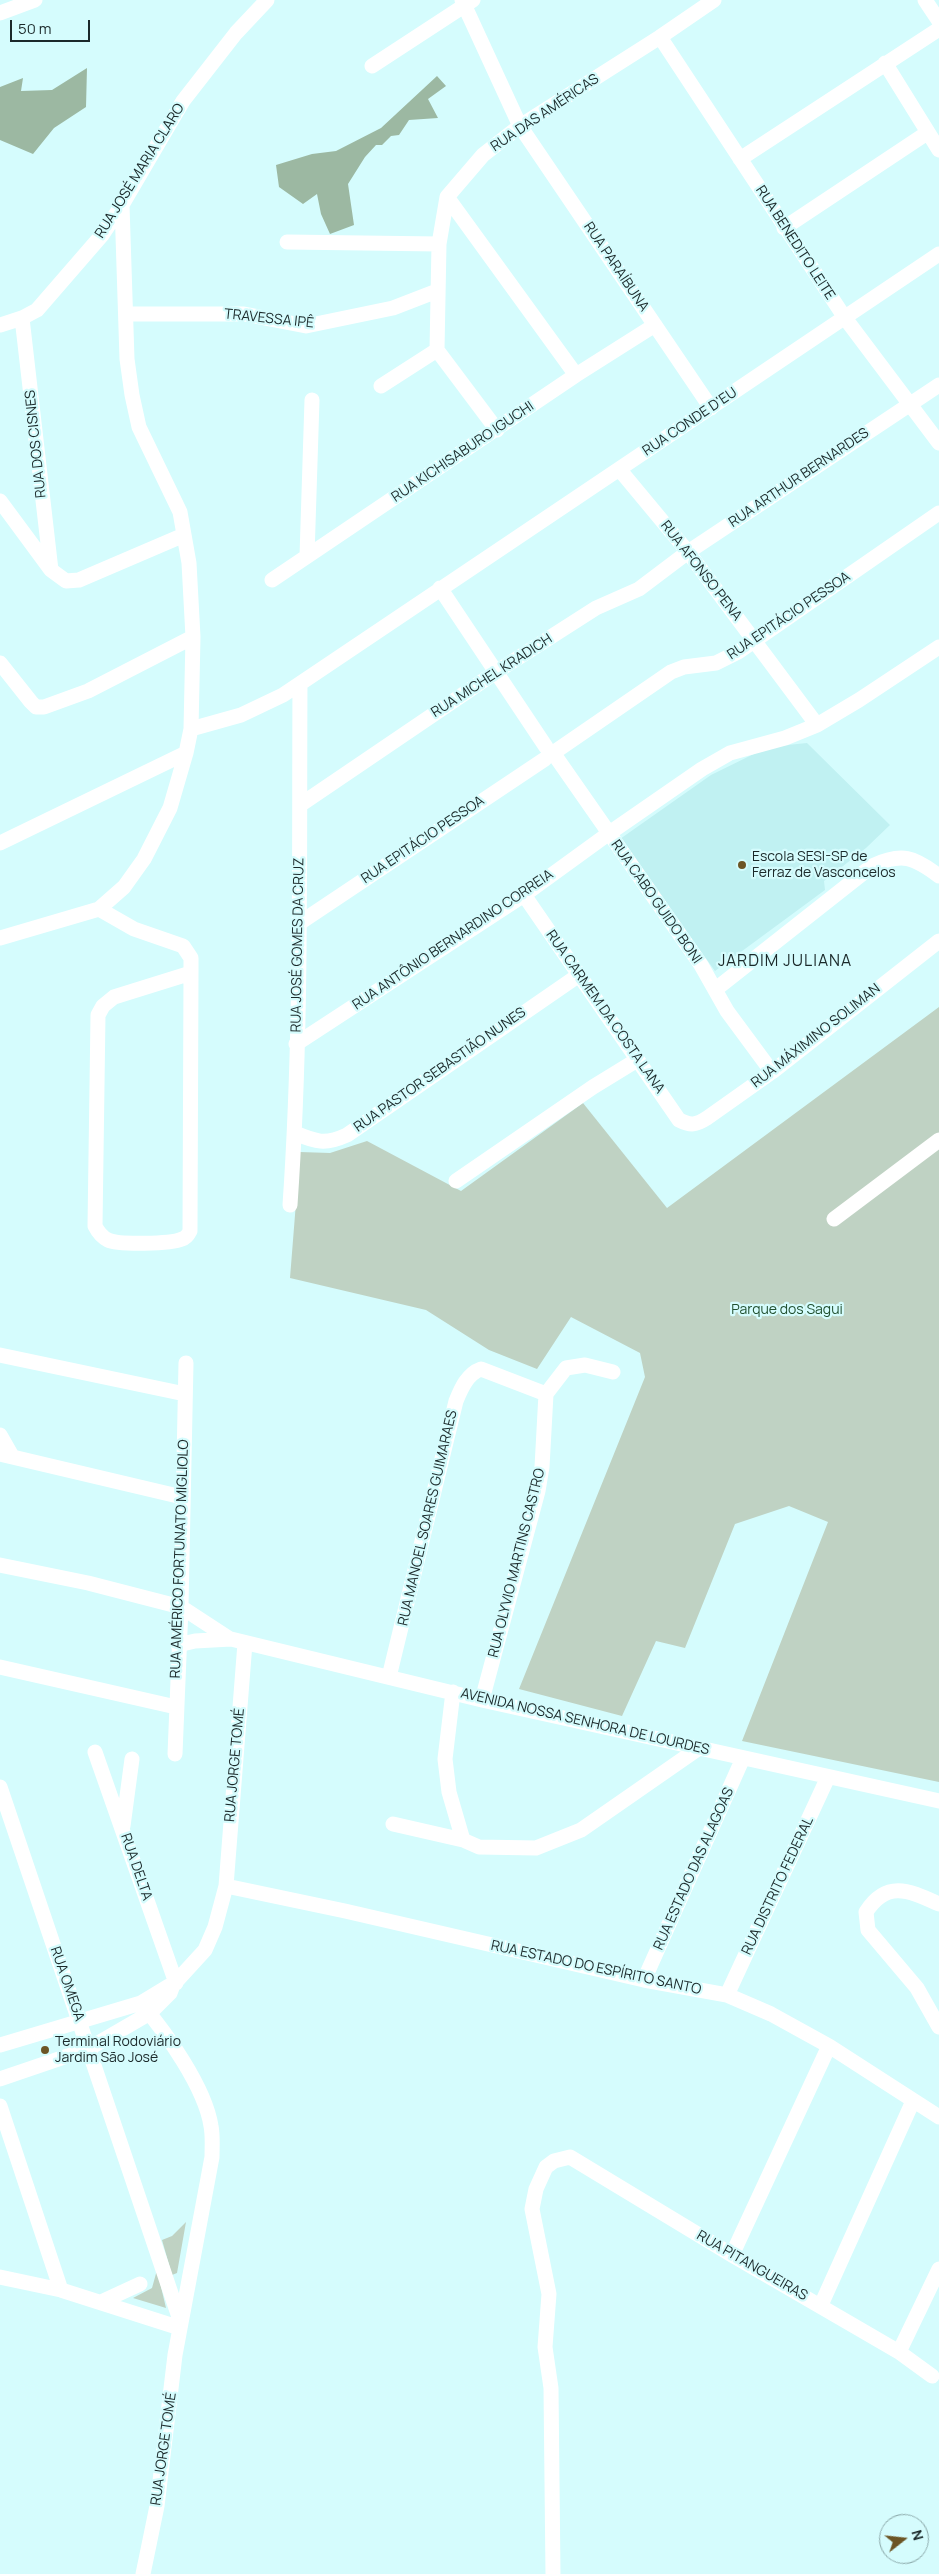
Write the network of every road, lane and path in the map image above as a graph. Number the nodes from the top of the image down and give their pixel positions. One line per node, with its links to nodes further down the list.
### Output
1 (36, 0): 6 (street)
2 (268, 0): 17 (street, RUA JOSÉ MARIA CLARO)
3 (714, 0): 9 (street, RUA DAS AMÉRICAS)
4 (925, 0): 7 (street)
5 (467, 2): 11 (street); 12 (street, RUA PARAÍBUNA)
6 (0, 13)
7 (939, 21)
8 (939, 30): 10 (street)
9 (660, 37): 12 (street, RUA DAS AMÉRICAS); 15 (street, RUA BENEDITO LEITE)
10 (885, 63): 13 (street); 15 (street)
11 (372, 66)
12 (520, 126): 16 (street, RUA DAS AMÉRICAS); 26 (street, RUA PARAÍBUNA)
13 (927, 133): 14 (street); 18 (street)
14 (939, 150)
15 (740, 159): 18 (street, RUA BENEDITO LEITE)
16 (447, 198): 20 (street); 29 (street)
17 (122, 205): 23 (street); 24 (street, RUA JOSÉ MARIA CLARO)
18 (784, 228): 25 (street, RUA BENEDITO LEITE)
19 (287, 242): 20 (street)
20 (439, 244): 22 (street)
21 (939, 254): 25 (street, RUA CONDE D'EU)
22 (437, 291): 23 (street, TRAVESSA IPÊ); 28 (street)
23 (126, 314): 40 (street)
24 (22, 318): 27 (street, RUA JOSÉ MARIA CLARO); 43 (street, RUA DOS CISNES)
25 (844, 318): 33 (street, RUA BENEDITO LEITE); 34 (street, RUA CONDE D'EU)
26 (654, 324): 29 (street, RUA KICHISABURO IGUCHI); 34 (street, RUA PARAÍBUNA)
27 (0, 326)
28 (437, 350): 31 (street); 35 (street)
29 (576, 375): 35 (street, RUA KICHISABURO IGUCHI)
30 (939, 385): 33 (street, RUA ARTHUR BERNARDES)
31 (381, 386)
32 (312, 400): 42 (street)
33 (910, 404): 36 (street, RUA BENEDITO LEITE); 41 (street, RUA ARTHUR BERNARDES)
34 (711, 408): 37 (street, RUA CONDE D'EU)
35 (496, 430): 42 (street, RUA KICHISABURO IGUCHI)
36 (939, 443)
37 (619, 469): 41 (street, RUA AFONSO PENA); 45 (street, RUA CONDE D'EU)
38 (0, 502): 43 (street)
39 (939, 513): 47 (street, RUA EPITÁCIO PESSOA)
40 (184, 535): 43 (street); 46 (street)
41 (688, 552): 47 (street, RUA AFONSO PENA); 50 (street, RUA MICHEL KRADICH)
42 (308, 556): 44 (street, RUA KICHISABURO IGUCHI)
43 (51, 570)
44 (272, 580)
45 (440, 588): 50 (street, RUA CABO GUIDO BONI); 51 (street, RUA CONDE D'EU)
46 (193, 637): 49 (street); 53 (street)
47 (755, 640): 52 (street, RUA AFONSO PENA); 55 (street, RUA EPITÁCIO PESSOA)
48 (939, 647): 52 (street, RUA ANTÔNIO BERNARDINO CORREIA)
49 (0, 663)
50 (496, 672): 55 (street, RUA CABO GUIDO BONI); 56 (street, RUA MICHEL KRADICH)
51 (300, 684): 53 (street, RUA CONDE D'EU); 56 (street, RUA JOSÉ GOMES DA CRUZ)
52 (817, 725): 57 (street, RUA ANTÔNIO BERNARDINO CORREIA)
53 (191, 729): 54 (street)
54 (186, 752): 58 (street); 63 (street)
55 (551, 754): 57 (street, RUA CABO GUIDO BONI); 64 (street, RUA EPITÁCIO PESSOA)
56 (300, 805): 64 (street, RUA JOSÉ GOMES DA CRUZ)
57 (608, 834): 62 (street, RUA ANTÔNIO BERNARDINO CORREIA); 69 (street, RUA CABO GUIDO BONI)
58 (1, 841)
59 (939, 859): 60 (street)
60 (923, 864): 61 (street); 69 (street)
61 (939, 876)
62 (524, 895): 68 (street, RUA CARMEM DA COSTA LANA); 70 (street, RUA ANTÔNIO BERNARDINO CORREIA)
63 (99, 909): 65 (street); 67 (street)
64 (301, 922): 70 (street, RUA JOSÉ GOMES DA CRUZ)
65 (0, 938)
66 (939, 941): 72 (street, RUA MÁXIMINO SOLIMAN)
67 (191, 973): 67 (street)
68 (579, 975): 71 (street, RUA CARMEM DA COSTA LANA); 74 (street, RUA PASTOR SEBASTIÃO NUNES)
69 (716, 989): 72 (street, RUA CABO GUIDO BONI)
70 (296, 1044): 74 (street, RUA JOSÉ GOMES DA CRUZ)
71 (637, 1060): 73 (street, RUA CARMEM DA COSTA LANA); 76 (street)
72 (772, 1072): 73 (street, RUA MÁXIMINO SOLIMAN)
73 (690, 1125)
74 (295, 1133): 77 (street, RUA JOSÉ GOMES DA CRUZ)
75 (939, 1140): 78 (street)
76 (456, 1181)
77 (290, 1206)
78 (834, 1218)
79 (0, 1355): 82 (street)
80 (186, 1363): 82 (street, RUA AMÉRICO FORTUNATO MIGLIOLO)
81 (613, 1372): 83 (street)
82 (185, 1394): 86 (street, RUA AMÉRICO FORTUNATO MIGLIOLO)
83 (546, 1394): 92 (street, RUA MANOEL SOARES GUIMARAES); 94 (street, RUA OLYVIO MARTINS CASTRO)
84 (0, 1435): 85 (street)
85 (6, 1455): 86 (street)
86 (182, 1497): 88 (street, RUA AMÉRICO FORTUNATO MIGLIOLO)
87 (2, 1567): 88 (street)
88 (181, 1607): 89 (street); 90 (street, RUA AMÉRICO FORTUNATO MIGLIOLO)
89 (238, 1641): 90 (street); 92 (street, AVENIDA NOSSA SENHORA DE LOURDES); 107 (street, RUA JORGE TOMÉ)
90 (178, 1645): 95 (street, RUA AMÉRICO FORTUNATO MIGLIOLO)
91 (0, 1667): 95 (street)
92 (389, 1677): 93 (street, AVENIDA NOSSA SENHORA DE LOURDES)
93 (453, 1692): 94 (street, AVENIDA NOSSA SENHORA DE LOURDES); 106 (street)
94 (482, 1700): 96 (street, AVENIDA NOSSA SENHORA DE LOURDES)
95 (176, 1707): 98 (street, RUA AMÉRICO FORTUNATO MIGLIOLO)
96 (699, 1748): 99 (street, AVENIDA NOSSA SENHORA DE LOURDES); 106 (street)
97 (95, 1752): 105 (street, RUA DELTA)
98 (175, 1754)
99 (743, 1758): 101 (street, AVENIDA NOSSA SENHORA DE LOURDES); 109 (street, RUA ESTADO DAS ALAGOAS)
100 (132, 1759): 105 (street)
101 (828, 1777): 103 (street, AVENIDA NOSSA SENHORA DE LOURDES); 111 (street, RUA DISTRITO FEDERAL)
102 (0, 1787): 113 (street, RUA OMEGA)
103 (939, 1801)
104 (394, 1824): 106 (street)
105 (123, 1830): 110 (street, RUA DELTA)
106 (463, 1840)
107 (226, 1886): 109 (street, RUA ESTADO DO ESPÍRITO SANTO); 110 (street, RUA JORGE TOMÉ)
108 (939, 1904): 114 (street)
109 (644, 1980): 111 (street, RUA ESTADO DO ESPÍRITO SANTO)
110 (174, 1984): 112 (street, RUA JORGE TOMÉ)
111 (727, 1995): 116 (street, RUA ESTADO DO ESPÍRITO SANTO)
112 (146, 2008): 113 (street); 117 (street); 129 (street, RUA JORGE TOMÉ)
113 (80, 2020): 115 (street); 117 (street, RUA OMEGA)
114 (939, 2027)
115 (0, 2045)
116 (829, 2046): 119 (street, RUA ESTADO DO ESPÍRITO SANTO); 122 (street)
117 (88, 2049): 118 (street); 129 (street, RUA OMEGA)
118 (0, 2079)
119 (913, 2101): 121 (street, RUA ESTADO DO ESPÍRITO SANTO); 128 (street)
120 (0, 2106): 126 (street)
121 (935, 2112)
122 (732, 2255): 128 (street, RUA PITANGUEIRAS); 133 (street, RUA PITANGUEIRAS)
123 (939, 2269): 130 (street)
124 (0, 2277): 126 (street)
125 (140, 2284): 127 (street)
126 (60, 2290): 127 (street)
127 (102, 2302): 129 (street)
128 (821, 2305): 130 (street, RUA PITANGUEIRAS)
129 (181, 2326): 132 (street, RUA JORGE TOMÉ)
130 (899, 2352): 131 (street, RUA PITANGUEIRAS)
131 (932, 2376)
132 (143, 2574)
133 (553, 2574)

